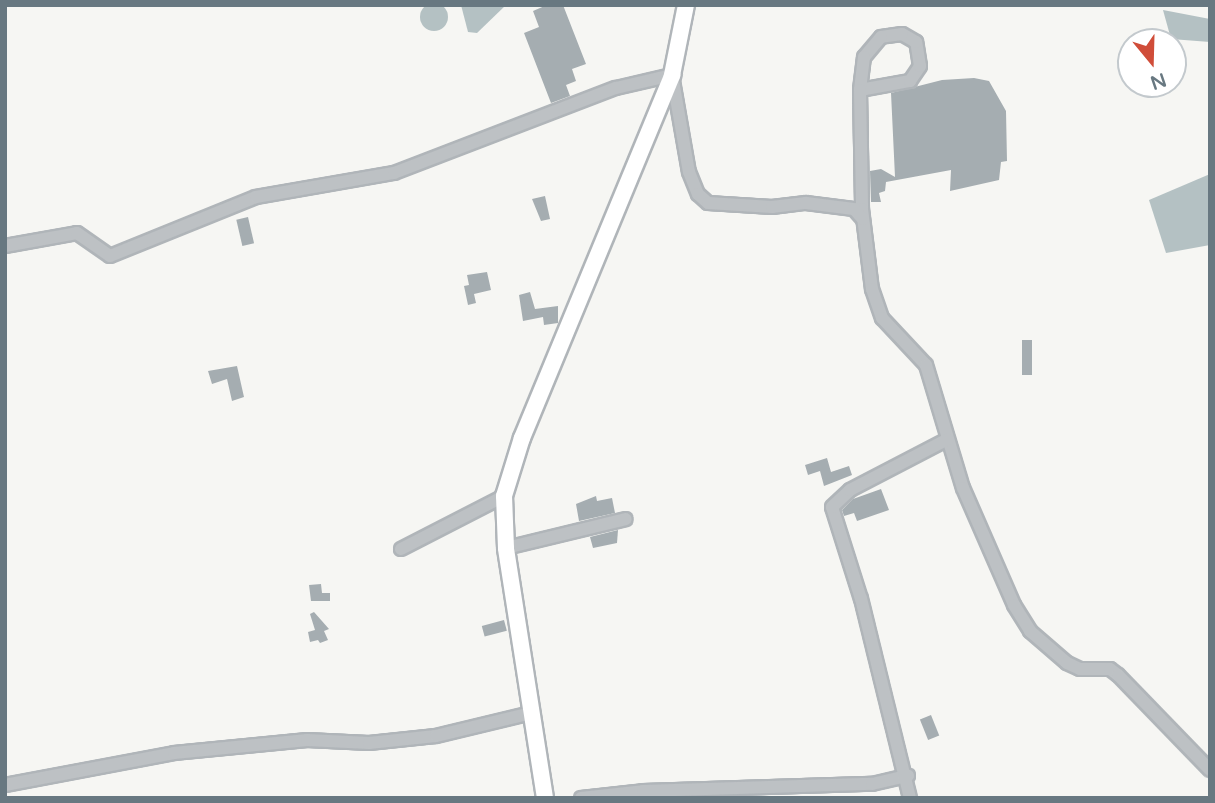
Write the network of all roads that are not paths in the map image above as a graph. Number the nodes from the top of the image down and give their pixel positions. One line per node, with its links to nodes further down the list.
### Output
1 (686, 5): 2 (main road)
2 (672, 75): 4 (street); 5 (street); 7 (main road)
3 (860, 90): 3 (street); 4 (street)
4 (863, 219): 6 (street)
5 (5, 246)
6 (948, 439): 12 (street); 13 (street)
7 (505, 496): 9 (main road); 10 (street)
8 (625, 519): 9 (street)
9 (506, 548): 11 (main road)
10 (401, 549)
11 (531, 713): 14 (street); 15 (main road)
12 (1210, 770)
13 (908, 776): 16 (street); 17 (street)
14 (5, 785)
15 (545, 798)
16 (581, 798)
17 (910, 798)

